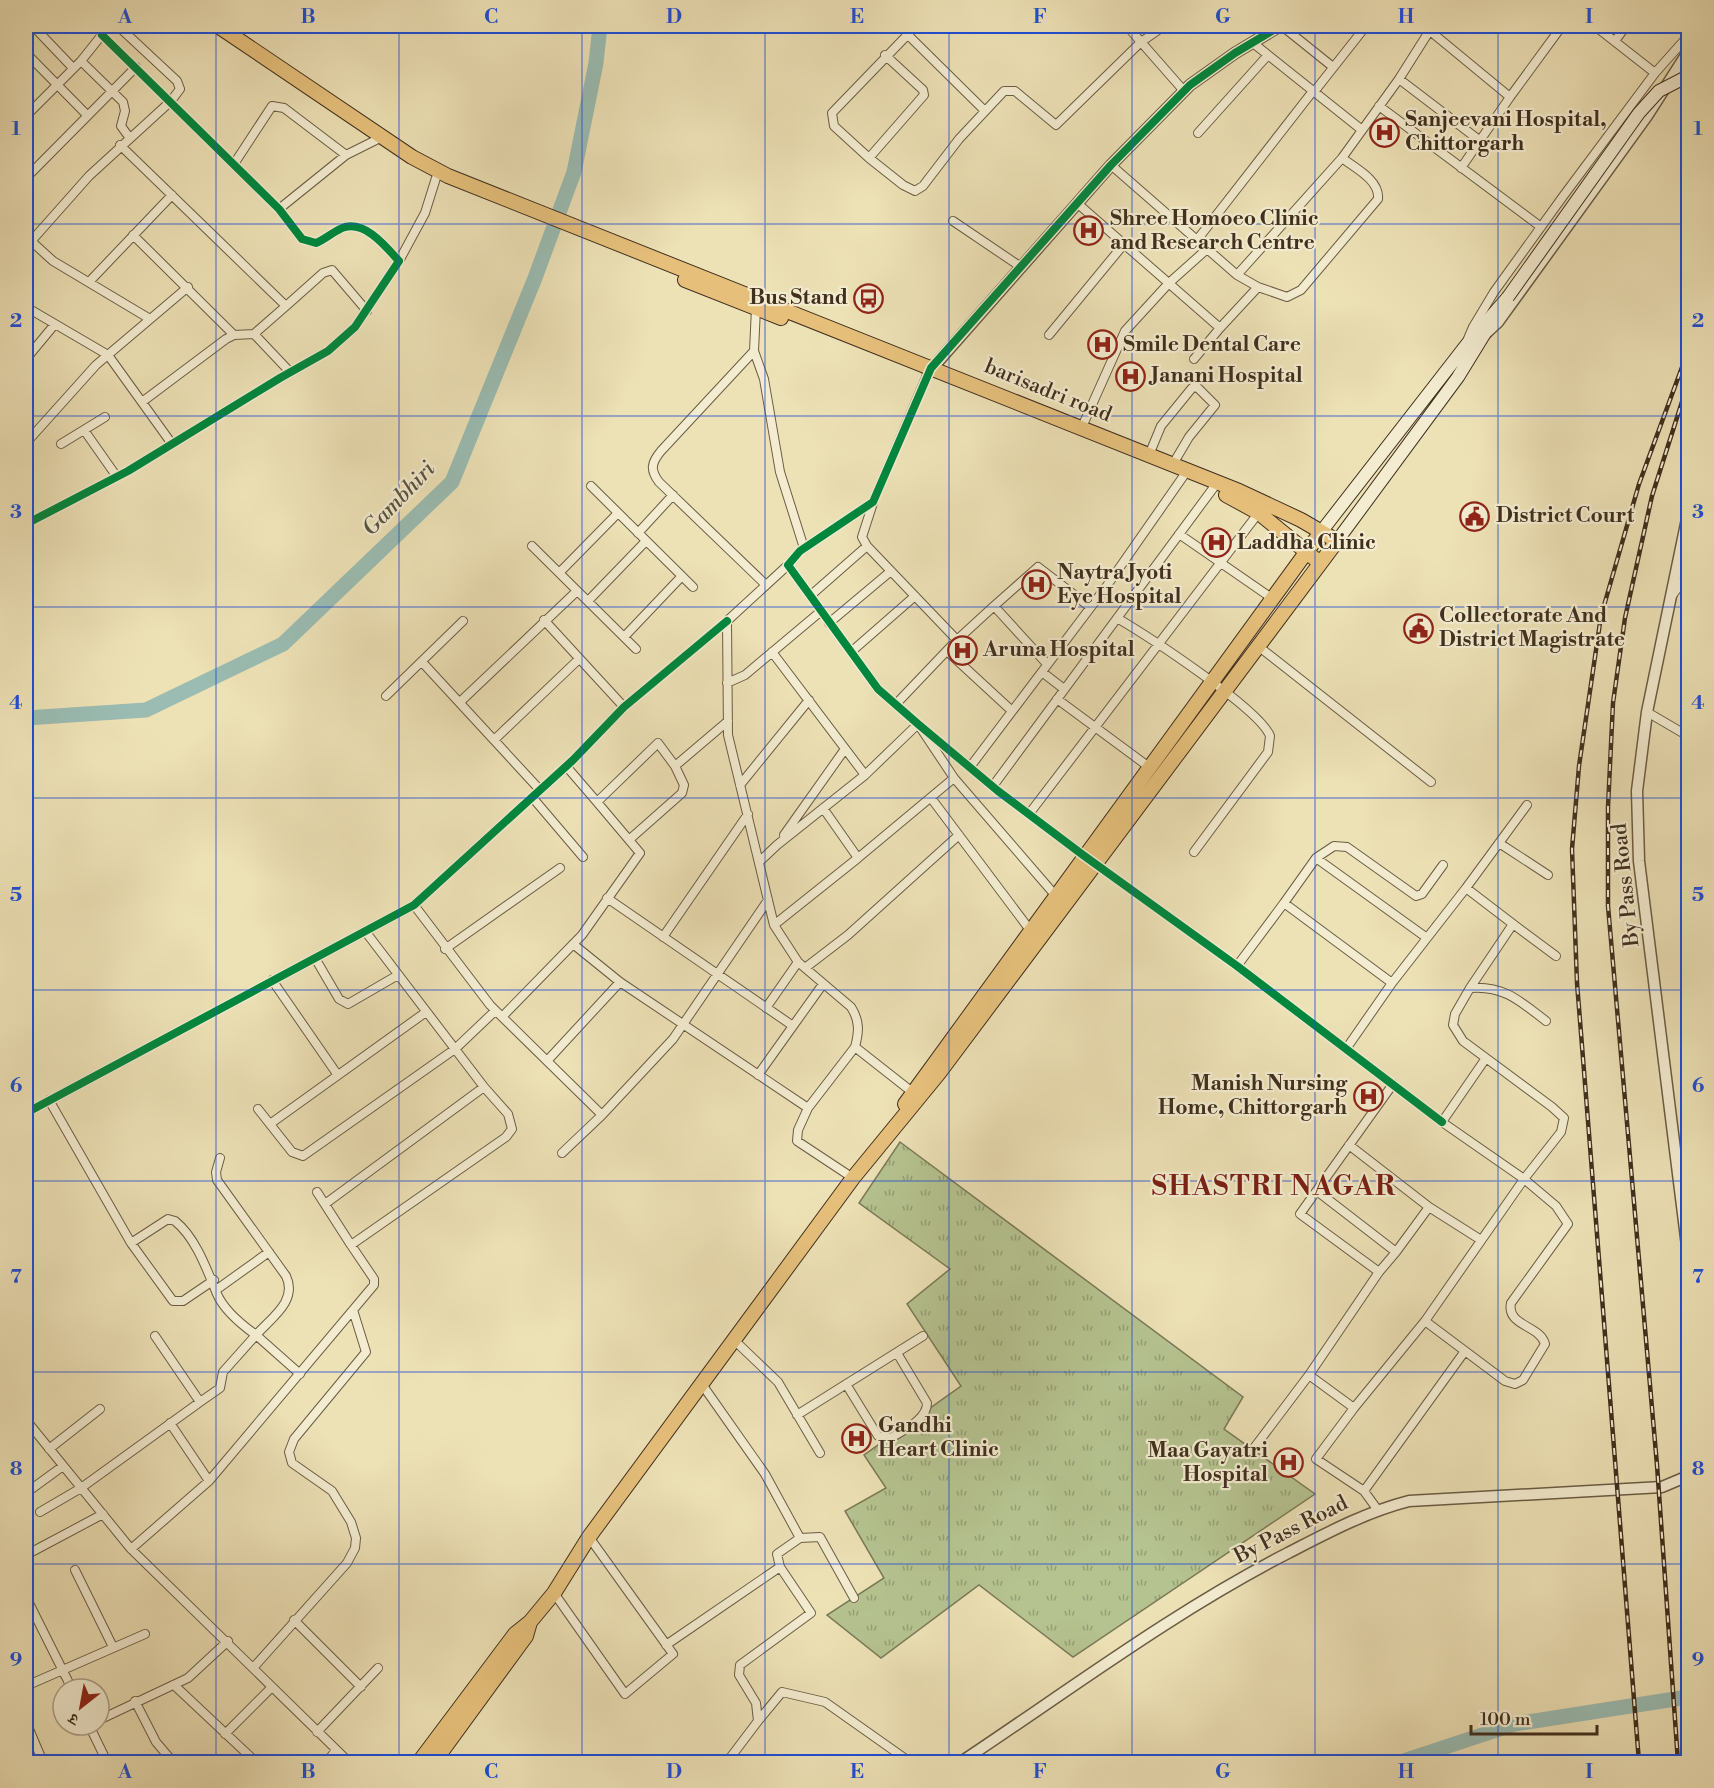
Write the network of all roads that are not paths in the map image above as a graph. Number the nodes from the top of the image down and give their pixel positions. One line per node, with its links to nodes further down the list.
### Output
1 (29, 26): 27 (street)
2 (109, 26): 15 (street)
3 (118, 26): 36 (street)
4 (218, 26): 44 (main road)
5 (916, 26): 14 (street)
6 (1127, 26): 18 (street)
7 (1164, 26): 18 (street)
8 (1281, 26): 19 (street); 26 (street)
9 (1366, 26): 26 (street)
10 (1562, 26): 35 (street)
11 (1595, 26): 17 (street)
12 (1626, 26): 17 (street)
13 (1427, 28): 30 (street); 35 (street)
14 (907, 34): 22 (street); 39 (street)
15 (102, 35): 24 (street); 25 (street)
16 (1689, 36): 28 (street)
17 (1615, 41): 28 (street)
18 (1141, 42): 33 (street); 39 (street)
19 (1253, 43): 23 (street); 33 (street)
20 (1689, 52): 87 (street)
21 (26, 53): 31 (street)
22 (885, 55): 49 (street); 49 (street)
23 (1268, 55): 34 (street); 42 (street)
24 (81, 60): 27 (street); 32 (street)
25 (136, 67): 32 (street); 36 (street)
26 (1333, 67): 34 (street)
27 (73, 68): 31 (street)
28 (1655, 73): 62 (street)
29 (1689, 76): 76 (main road, bridge)
30 (1399, 80): 37 (street); 45 (street)
31 (58, 85): 38 (street); 40 (street)
32 (112, 91): 40 (street); 43 (street)
33 (1184, 91): 53 (street)
34 (1313, 91): 41 (street); 64 (street)
35 (1510, 97): 45 (street)
36 (171, 101): 43 (street); 52 (street)
37 (1379, 106): 41 (street); 54 (street)
38 (27, 111)
39 (985, 111): 49 (street)
40 (87, 115): 55 (street)
41 (1362, 130): 50 (street)
42 (1198, 133)
43 (129, 137): 46 (street)
44 (382, 137): 47 (street); 48 (main road)
45 (1479, 140): 54 (street)
46 (120, 145): 58 (street); 65 (street)
47 (346, 155): 52 (street); 60 (street)
48 (412, 157): 57 (main road); 75 (main road)
49 (869, 158)
50 (1342, 158): 70 (street); 74 (street)
51 (26, 164): 55 (street)
52 (234, 164): 60 (street)
53 (1111, 165): 59 (street); 64 (street)
54 (1461, 168): 62 (street)
55 (32, 171): 56 (street)
56 (26, 178)
57 (436, 178): 68 (street); 75 (main road)
58 (172, 195): 63 (street); 77 (street)
59 (1077, 203): 66 (street); 69 (street)
60 (279, 209): 68 (street)
61 (953, 221): 69 (street)
62 (1541, 227): 88 (street)
63 (133, 235): 71 (street); 73 (street)
64 (1197, 240): 67 (street)
65 (28, 244): 71 (street)
66 (1124, 244): 72 (street); 86 (street)
67 (1207, 249): 70 (street); 72 (street)
68 (399, 261): 80 (street)
69 (1021, 267): 93 (street)
70 (1237, 275): 74 (street)
71 (89, 282): 81 (street)
72 (1169, 283): 83 (street); 99 (street)
73 (188, 287): 81 (street); 85 (street)
74 (1258, 287): 83 (street)
75 (740, 297): 79 (main road, barisadri road); 93 (main road, barisadri road)
76 (1508, 297): 87 (main road); 88 (main road)
77 (286, 306): 80 (street); 84 (street)
78 (26, 308): 82 (street)
79 (756, 308): 89 (street); 93 (main road, barisadri road)
80 (367, 311): 94 (street)
81 (150, 319): 90 (street)
82 (55, 324): 90 (street); 91 (street)
83 (1220, 328): 92 (street)
84 (254, 334): 85 (street); 94 (street)
85 (234, 335): 95 (street)
86 (1049, 335)
87 (1483, 336): 98 (main road)
88 (1466, 345): 96 (main road)
89 (754, 351): 110 (street); 123 (street)
90 (108, 355): 95 (street); 101 (street)
91 (26, 359)
92 (1194, 360)
93 (930, 370): 99 (main road, barisadri road); 111 (street)
94 (290, 372): 103 (street)
95 (142, 402): 103 (street)
96 (1413, 414): 98 (main road); 117 (main road)
97 (105, 417): 100 (street)
98 (1425, 422): 120 (main road)
99 (1075, 427): 104 (main road, barisadri road); 106 (main road, barisadri road)
100 (84, 430): 102 (street); 107 (street)
101 (26, 442)
102 (61, 444)
103 (172, 444): 107 (street)
104 (1149, 455): 105 (main road, barisadri road); 105 (street)
105 (1173, 464): 106 (main road, barisadri road)
106 (1186, 474): 109 (main road, barisadri road); 141 (street)
107 (117, 477): 115 (street)
108 (591, 486): 113 (street)
109 (1215, 486): 112 (main road, barisadri road); 112 (main road, barisadri road); 118 (street)
110 (673, 495): 116 (street); 132 (street)
111 (873, 502): 122 (street); 123 (street)
112 (1262, 508): 117 (main road, barisadri road); 124 (main road); 125 (street)
113 (618, 513): 116 (street); 128 (street)
114 (1689, 514): 137 (street, By Pass Road)
115 (26, 524)
116 (638, 532): 119 (street)
117 (1321, 532): 120 (main road, barisadri road); 124 (main road)
118 (1179, 534): 125 (street); 143 (street)
119 (646, 541): 131 (street); 139 (street)
120 (1337, 541): 126 (main road)
121 (532, 546): 128 (street)
122 (867, 546): 129 (street); 135 (street)
123 (804, 548): 127 (street)
124 (1306, 553): 126 (main road); 138 (main road)
125 (1221, 563): 138 (street); 150 (street)
126 (1320, 563): 151 (main road)
127 (788, 565): 132 (street); 135 (street)
128 (560, 572): 134 (street)
129 (891, 572): 136 (street); 147 (street)
130 (1689, 574): 137 (street)
131 (682, 576): 133 (street); 148 (street)
132 (765, 584): 146 (street)
133 (693, 587)
134 (577, 591): 139 (street); 144 (street)
135 (810, 596): 142 (street)
136 (915, 596): 149 (street); 155 (street)
137 (1671, 597): 170 (street, By Pass Road)
138 (1273, 599): 159 (main road)
139 (588, 601): 148 (street)
140 (994, 606): 141 (street); 149 (street); 158 (street)
141 (1090, 607): 158 (street)
142 (820, 612): 147 (street); 154 (street)
143 (1117, 618): 150 (street); 161 (street)
144 (544, 620): 156 (street); 166 (street)
145 (463, 621): 157 (street)
146 (727, 621): 160 (street); 168 (street)
147 (828, 623): 155 (street)
148 (624, 637): 152 (street)
149 (957, 640): 153 (street)
150 (1160, 643): 159 (street); 173 (street)
151 (1258, 646): 162 (main road); 183 (street)
152 (636, 649)
153 (946, 651): 167 (street); 169 (street)
154 (772, 652): 160 (street); 165 (street)
155 (851, 652): 167 (street)
156 (579, 658): 168 (street); 175 (street)
157 (422, 662): 163 (street); 166 (street)
158 (1044, 668): 161 (street); 169 (street)
159 (1210, 682): 162 (street); 180 (main road)
160 (727, 683): 171 (street)
161 (1064, 689): 164 (street)
162 (1223, 692): 198 (street); 204 (main road)
163 (386, 696)
164 (1057, 699): 173 (street); 185 (street)
165 (809, 700): 176 (street); 184 (street)
166 (460, 702): 175 (street)
167 (896, 704): 172 (street)
168 (624, 707): 177 (street)
169 (1012, 711): 179 (street)
170 (1647, 712): 174 (street); 270 (street, By Pass Road)
171 (728, 721): 178 (street); 184 (street)
172 (918, 724): 179 (street); 181 (street); 182 (street)
173 (1095, 727): 180 (street); 193 (street)
174 (1689, 736)
175 (494, 740): 186 (street)
176 (845, 749): 181 (street); 197 (street)
177 (566, 766): 186 (street); 189 (street)
178 (675, 766): 189 (street); 195 (street)
179 (970, 767): 185 (street)
180 (1149, 767): 199 (main road)
181 (866, 775): 191 (street)
182 (954, 778): 188 (street); 209 (street)
183 (1431, 782)
184 (740, 785): 192 (street)
185 (993, 786): 193 (street)
186 (540, 790): 187 (street)
187 (532, 797): 200 (street); 213 (street)
188 (931, 798): 194 (street); 201 (street)
189 (597, 802): 195 (street)
190 (1527, 805): 196 (street)
191 (823, 808): 197 (street); 201 (street)
192 (748, 814): 203 (street); 218 (street)
193 (1029, 814): 199 (street)
194 (959, 835): 216 (street); 224 (street)
195 (630, 839): 210 (street)
196 (1499, 843): 207 (street); 208 (street)
197 (777, 845): 203 (street)
198 (1194, 852)
199 (1083, 855): 204 (street); 209 (main road)
200 (583, 857)
201 (858, 858): 215 (street)
202 (1316, 858): 205 (street); 212 (street); 219 (street)
203 (759, 862): 211 (street)
204 (1097, 866): 225 (street); 248 (main road)
205 (1443, 866)
206 (560, 868): 221 (street)
207 (1548, 875)
208 (1466, 888): 214 (street); 219 (street)
209 (1055, 895): 216 (main road)
210 (607, 898): 218 (street); 220 (street)
211 (768, 900): 215 (street); 227 (street)
212 (1284, 903): 225 (street); 230 (street)
213 (414, 905): 217 (street); 221 (street)
214 (1514, 924): 222 (street); 232 (street)
215 (774, 925): 224 (street)
216 (1030, 930): 248 (main road)
217 (365, 931): 223 (street); 226 (street)
218 (663, 937): 227 (street)
219 (1427, 938): 230 (street)
220 (573, 944): 229 (street); 235 (street)
221 (445, 949): 235 (street)
222 (1556, 956)
223 (315, 958): 226 (street); 228 (street)
224 (801, 965): 231 (street); 233 (street)
225 (1237, 966): 240 (street)
226 (398, 975): 234 (street)
227 (717, 975): 233 (street); 237 (street)
228 (272, 980): 244 (street); 249 (street)
229 (620, 982): 237 (street); 243 (street)
230 (1392, 983): 240 (street)
231 (823, 984): 238 (street); 239 (street)
232 (1470, 988): 236 (street); 242 (street)
233 (766, 1008): 238 (street)
234 (426, 1012): 241 (street); 244 (street)
235 (498, 1014): 241 (street); 243 (street)
236 (1546, 1021)
237 (683, 1024): 245 (street); 253 (street)
238 (793, 1026): 245 (street)
239 (855, 1047): 248 (street); 250 (street)
240 (1346, 1049): 246 (street)
241 (455, 1050): 247 (street); 255 (street)
242 (1486, 1058): 254 (street); 260 (street)
243 (547, 1061): 253 (street)
244 (337, 1074): 255 (street)
245 (758, 1075): 250 (street)
246 (1393, 1084): 254 (street); 256 (street)
247 (484, 1087): 263 (street); 267 (street)
248 (916, 1095): 259 (main road)
249 (49, 1100): 252 (street); 266 (street)
250 (808, 1108): 259 (street)
251 (258, 1109): 255 (street)
252 (26, 1113)
253 (602, 1115): 257 (street)
254 (1442, 1122): 260 (street)
255 (270, 1124)
256 (1349, 1145): 261 (street); 264 (street)
257 (562, 1153)
258 (220, 1158): 268 (street)
259 (853, 1178): 278 (main road)
260 (1524, 1179): 265 (street); 279 (street)
261 (1317, 1191): 269 (street); 271 (street)
262 (317, 1192): 263 (street)
263 (325, 1204): 267 (street)
264 (1429, 1207): 265 (street); 269 (street)
265 (1481, 1240): 274 (street)
266 (131, 1243): 272 (street); 272 (street)
267 (351, 1245): 273 (street)
268 (269, 1252): 272 (street); 275 (street)
269 (1396, 1252): 271 (street)
270 (1689, 1254)
271 (1379, 1272): 282 (street)
272 (215, 1285): 275 (street)
273 (353, 1310): 281 (street); 312 (street)
274 (1425, 1321): 279 (street); 286 (street)
275 (256, 1335): 281 (street); 285 (street)
276 (155, 1336): 285 (street)
277 (923, 1336): 280 (street)
278 (733, 1339): 283 (main road); 288 (street)
279 (1465, 1351): 298 (street)
280 (897, 1353): 284 (street); 284 (street)
281 (300, 1374): 296 (street)
282 (1309, 1375): 286 (street); 291 (street)
283 (701, 1383): 303 (main road); 304 (street)
284 (846, 1384): 288 (street)
285 (200, 1402): 290 (street)
286 (1354, 1408): 298 (street)
287 (100, 1409): 292 (street)
288 (797, 1415): 293 (street)
289 (26, 1420): 292 (street)
290 (170, 1423): 296 (street); 297 (street)
291 (1254, 1448)
292 (49, 1449): 294 (street)
293 (820, 1453)
294 (63, 1466): 297 (street); 299 (street)
295 (1689, 1476): 301 (street, By Pass Road)
296 (209, 1481): 305 (street)
297 (81, 1488): 300 (street); 302 (street)
298 (1364, 1491): 301 (street)
299 (26, 1493)
300 (40, 1512)
301 (1371, 1512): 342 (street, By Pass Road)
302 (103, 1514): 305 (street); 306 (street)
303 (589, 1537): 309 (main road); 315 (street)
304 (800, 1538): 307 (street); 311 (street)
305 (131, 1549): 314 (street)
306 (26, 1554)
307 (780, 1567): 315 (street); 327 (street)
308 (75, 1570): 316 (street)
309 (554, 1593): 315 (street); 333 (main road)
310 (26, 1596): 319 (street)
311 (854, 1598)
312 (294, 1620): 317 (street); 324 (street)
313 (145, 1634): 316 (street)
314 (228, 1641): 317 (street); 321 (street)
315 (666, 1645)
316 (113, 1647): 319 (street)
317 (253, 1668): 323 (street)
318 (378, 1668): 324 (street)
319 (62, 1669): 320 (street); 322 (street)
320 (66, 1677)
321 (174, 1685): 325 (street); 330 (street)
322 (26, 1686)
323 (272, 1687): 329 (street); 330 (street)
324 (361, 1687): 329 (street)
325 (135, 1701): 326 (street); 336 (street)
326 (111, 1714)
327 (758, 1721): 340 (street); 341 (street)
328 (26, 1722): 334 (street)
329 (317, 1732): 332 (street)
330 (225, 1734): 337 (street)
331 (95, 1737): 335 (street)
332 (336, 1750): 338 (street); 339 (street)
333 (433, 1759)
334 (43, 1762)
335 (107, 1762)
336 (173, 1762)
337 (256, 1762)
338 (327, 1762)
339 (349, 1762)
340 (727, 1762)
341 (910, 1762)
342 (961, 1762)

